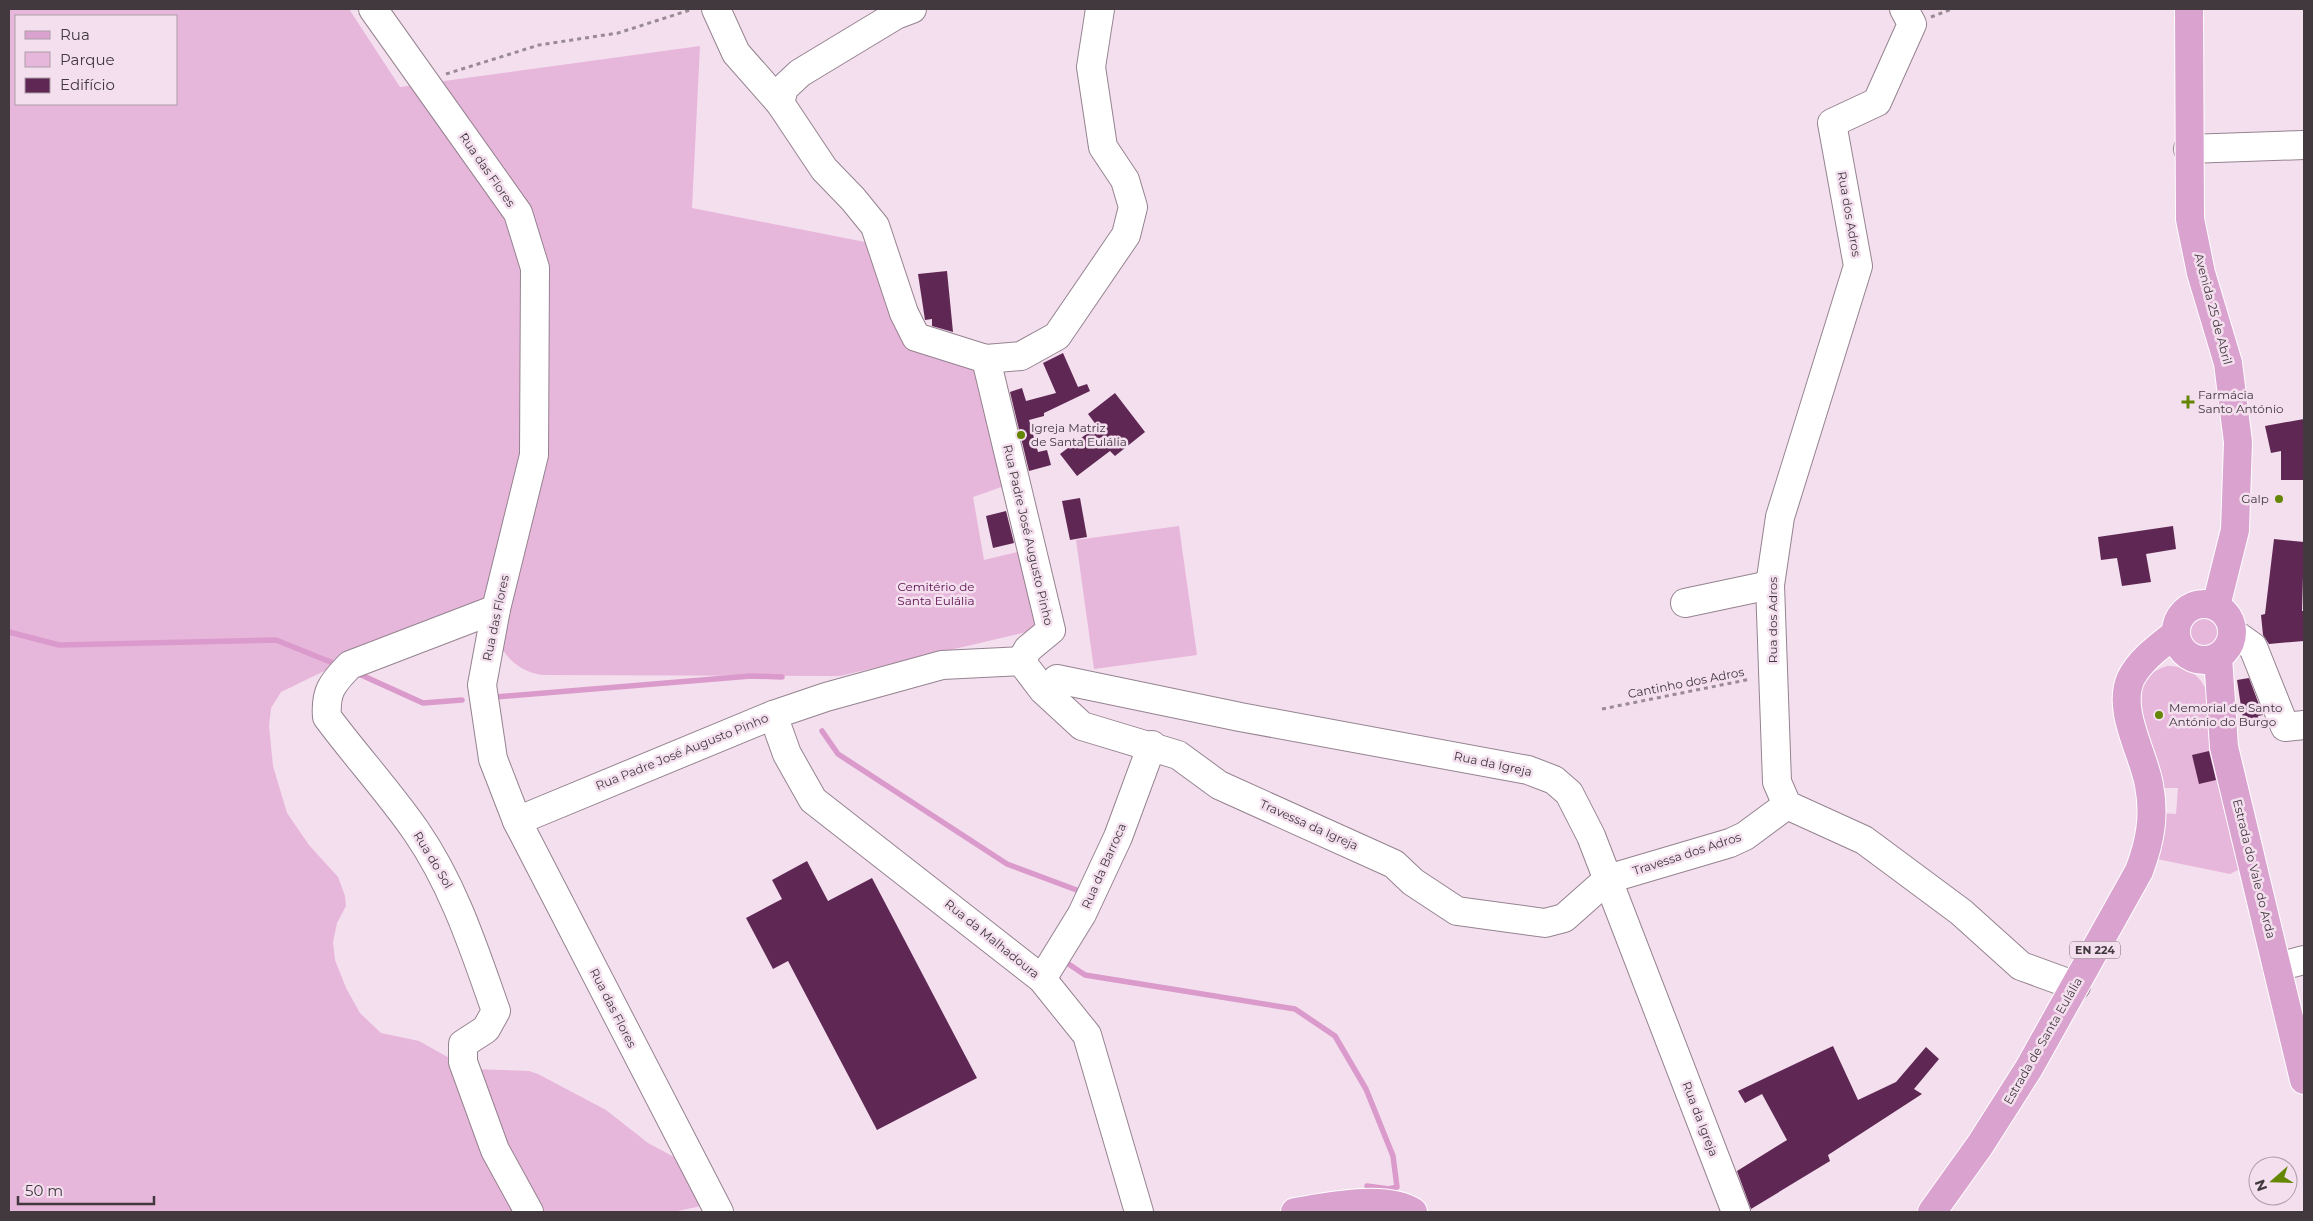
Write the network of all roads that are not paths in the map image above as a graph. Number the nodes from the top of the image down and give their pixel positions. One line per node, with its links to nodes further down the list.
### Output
1 (716, 9): 7 (street)
2 (912, 9): 7 (street)
3 (1100, 9): 10 (street)
4 (2188, 9): 9 (main road, Avenida 25 de Abril)
5 (377, 14): 14 (street, Rua das Flores)
6 (1908, 16): 11 (street, Rua dos Adros)
7 (780, 103): 10 (street)
8 (2304, 145): 9 (street)
9 (2188, 149): 13 (main road, Avenida 25 de Abril)
10 (986, 359): 19 (street, Rua Padre José Augusto Pinho)
11 (1770, 585): 12 (street); 25 (street, Rua dos Adros)
12 (1686, 603)
13 (2216, 606): 15 (main road); 16 (main road, EN 224)
14 (496, 609): 26 (street, Rua das Flores); 33 (street, Rua do Sol)
15 (2232, 632): 18 (main road); 23 (street)
16 (2176, 633): 17 (main road); 20 (main road, Estrada de Santa Eulália / EN 224)
17 (2190, 656): 18 (main road); 20 (main road)
18 (2218, 657): 29 (main road, Estrada do Vale do Arda)
19 (1021, 661): 22 (street, Rua Padre José Augusto Pinho); 24 (street, Travessa da Igreja)
20 (2142, 661): 31 (main road, Estrada de Santa Eulália / EN 224)
21 (1057, 679): 27 (street, Rua da Igreja)
22 (773, 715): 26 (street, Rua Padre José Augusto Pinho); 30 (street, Rua da Malhadoura)
23 (2304, 725)
24 (1152, 746): 27 (street, Travessa da Igreja); 30 (street, Rua da Barroca)
25 (1787, 805): 27 (street, Travessa dos Adros); 31 (street)
26 (517, 821): 34 (street, Rua das Flores)
27 (1608, 880): 38 (street, Rua da Igreja)
28 (2304, 960): 29 (street)
29 (2277, 967): 32 (main road, Estrada do Vale do Arda)
30 (1042, 979): 35 (street, Rua da Malhadoura)
31 (2076, 986): 39 (main road, Estrada de Santa Eulália / EN 224)
32 (2304, 1080)
33 (529, 1212)
34 (719, 1212)
35 (1139, 1212)
36 (1295, 1212): 37 (main road)
37 (1413, 1212)
38 (1736, 1212)
39 (1932, 1212)

